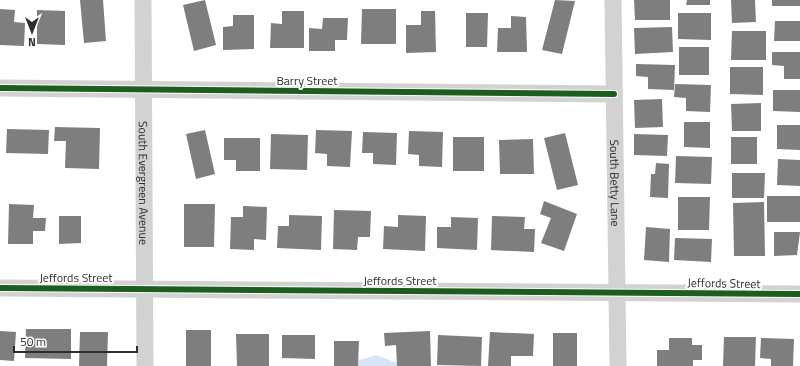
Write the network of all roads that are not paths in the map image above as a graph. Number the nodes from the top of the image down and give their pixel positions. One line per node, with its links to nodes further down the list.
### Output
1 (143, 0): 4 (street, South Evergreen Avenue)
2 (613, 0): 5 (street, South Betty Lane)
3 (0, 88): 4 (street, Barry Street)
4 (144, 90): 5 (street, Barry Street); 7 (street, South Evergreen Avenue)
5 (614, 94): 8 (street, South Betty Lane)
6 (0, 288): 7 (street, Jeffords Street)
7 (144, 289): 8 (street, Jeffords Street); 10 (street, South Evergreen Avenue)
8 (617, 293): 9 (street, Jeffords Street); 11 (street, South Betty Lane)
9 (800, 294)
10 (144, 366)
11 (618, 366)

